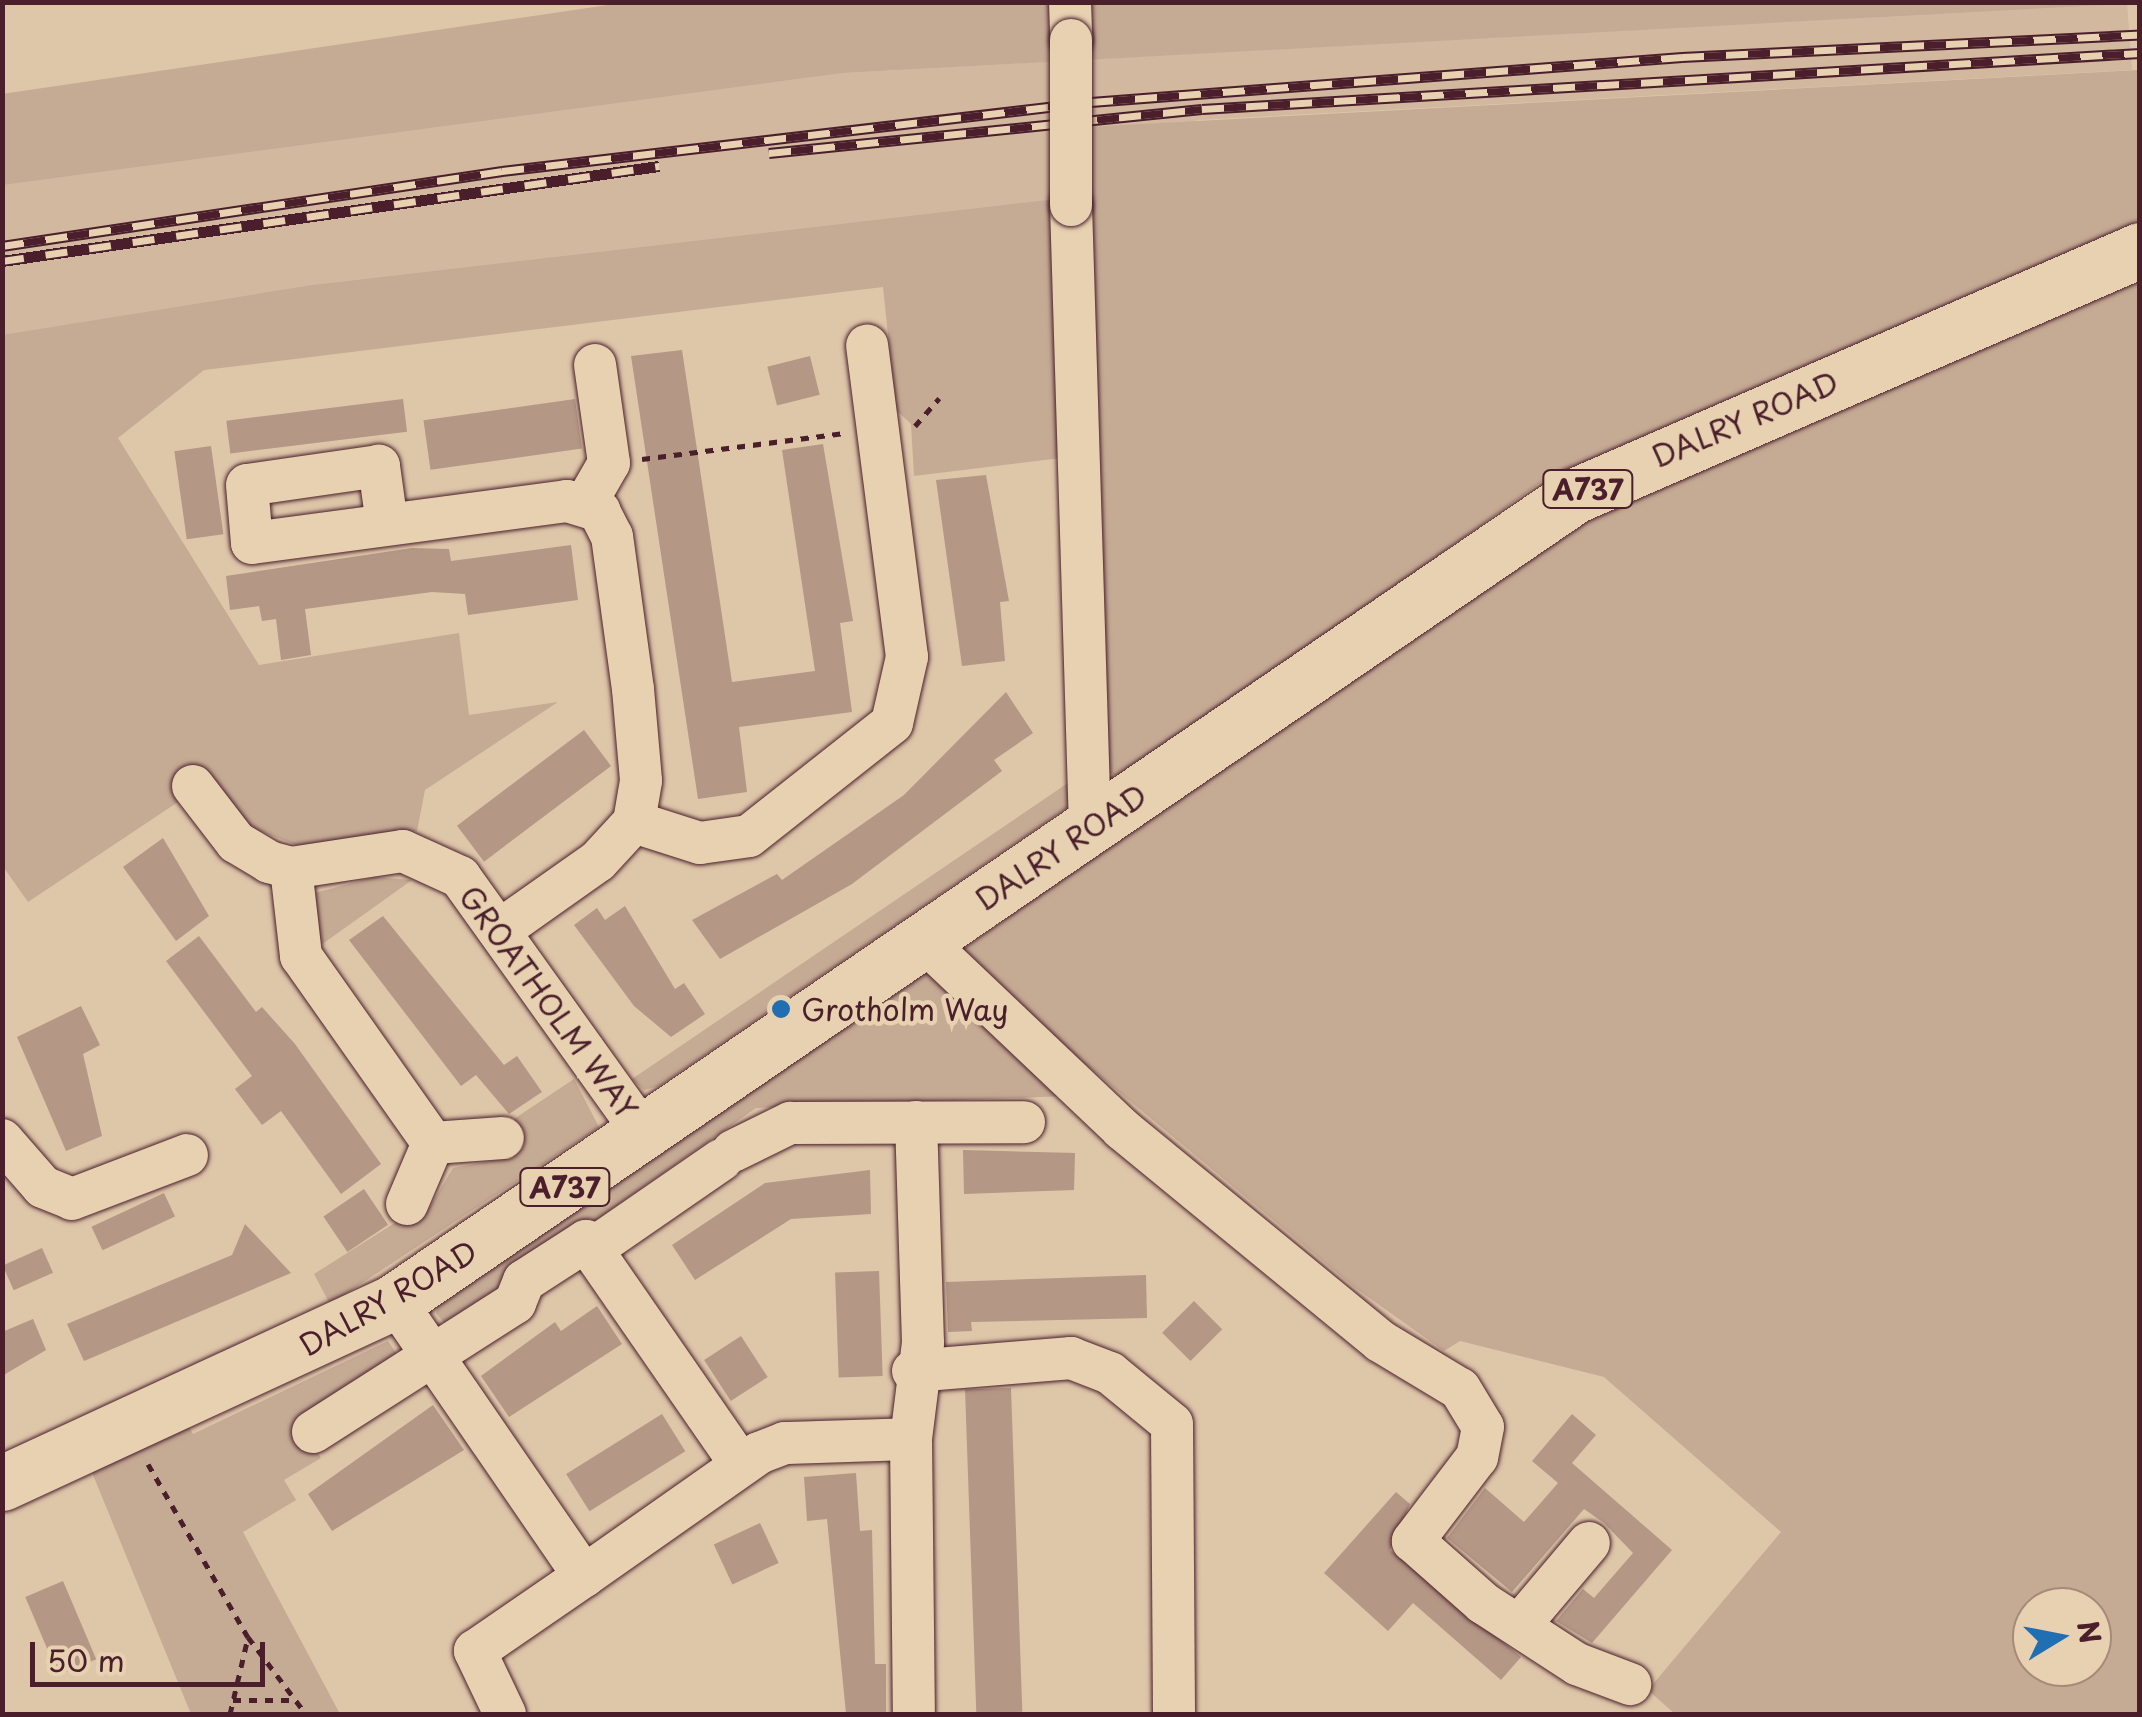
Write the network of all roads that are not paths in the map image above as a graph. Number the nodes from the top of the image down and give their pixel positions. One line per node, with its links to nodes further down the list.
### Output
1 (1070, 22): 9 (street, bridge)
2 (2140, 250): 9 (highway, DALRY ROAD / A737)
3 (866, 346): 8 (street)
4 (595, 365): 5 (street)
5 (586, 503): 6 (street); 8 (street)
6 (388, 524)
7 (192, 786): 10 (street)
8 (634, 822): 11 (street)
9 (1090, 826): 12 (highway, DALRY ROAD / A737)
10 (291, 868): 11 (street, GROATHOLM WAY); 18 (street)
11 (503, 928): 15 (street, GROATHOLM WAY)
12 (924, 941): 15 (highway, DALRY ROAD / A737); 31 (street)
13 (916, 1122): 14 (street); 21 (street); 24 (street)
14 (1024, 1122)
15 (644, 1134): 22 (highway, DALRY ROAD / A737)
16 (503, 1138): 18 (street)
17 (2, 1140): 19 (street)
18 (433, 1143): 20 (street)
19 (187, 1155)
20 (407, 1204)
21 (589, 1245): 23 (street); 27 (street)
22 (394, 1301): 23 (street); 28 (highway, DALRY ROAD / A737)
23 (436, 1355): 25 (street); 30 (street)
24 (913, 1371): 26 (street); 35 (street)
25 (314, 1432)
26 (911, 1440): 27 (street); 34 (street)
27 (741, 1465): 30 (street)
28 (2, 1483)
29 (1589, 1543): 31 (street)
30 (584, 1576): 33 (street)
31 (1522, 1620): 32 (street)
32 (1630, 1684)
33 (505, 1714)
34 (914, 1714)
35 (1174, 1714)

